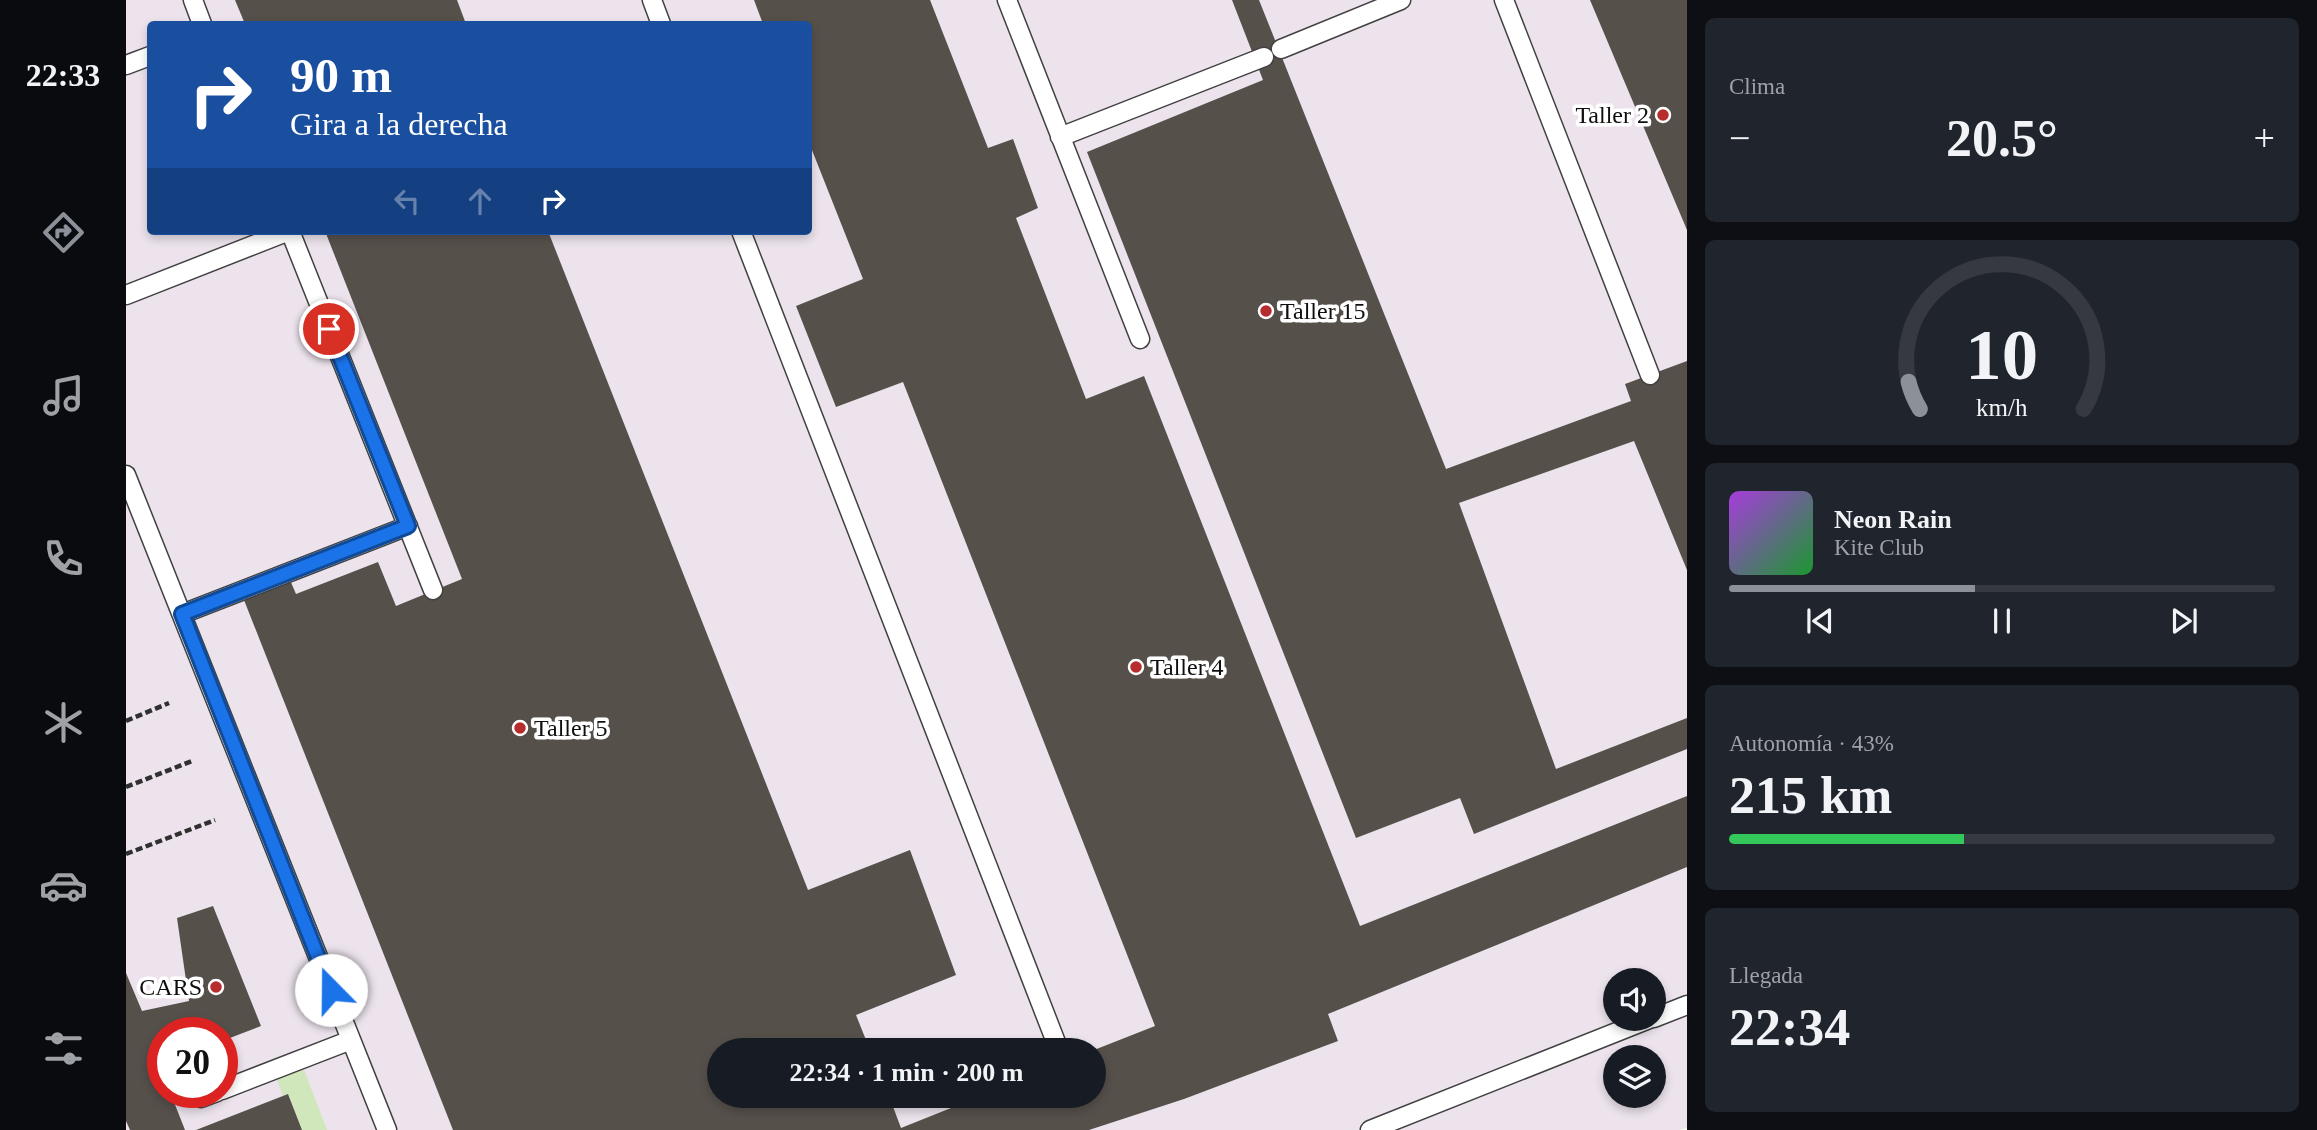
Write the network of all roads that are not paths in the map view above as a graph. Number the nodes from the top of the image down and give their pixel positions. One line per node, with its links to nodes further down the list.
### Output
1 (193, 0): 6 (lane)
2 (652, 0): 7 (lane)
3 (1007, 0): 12 (lane)
4 (1401, 0): 8 (lane)
5 (1504, 0): 18 (lane)
6 (201, 21)
7 (660, 21)
8 (1282, 49)
9 (147, 57): 11 (lane)
10 (1264, 57): 12 (lane)
11 (126, 65)
12 (1060, 137): 17 (lane)
13 (279, 235): 16 (lane)
14 (291, 235): 20 (lane)
15 (743, 235): 26 (lane)
16 (126, 295)
17 (1140, 339)
18 (1650, 375)
19 (126, 475): 22 (lane)
20 (408, 526): 21 (lane); 22 (lane)
21 (433, 590)
22 (182, 614): 27 (lane)
23 (1687, 1005): 24 (lane)
24 (1666, 1013)
25 (1620, 1031): 30 (lane)
26 (1054, 1038)
27 (351, 1040): 28 (lane); 29 (lane)
28 (238, 1084)
29 (387, 1130)
30 (1370, 1130)

